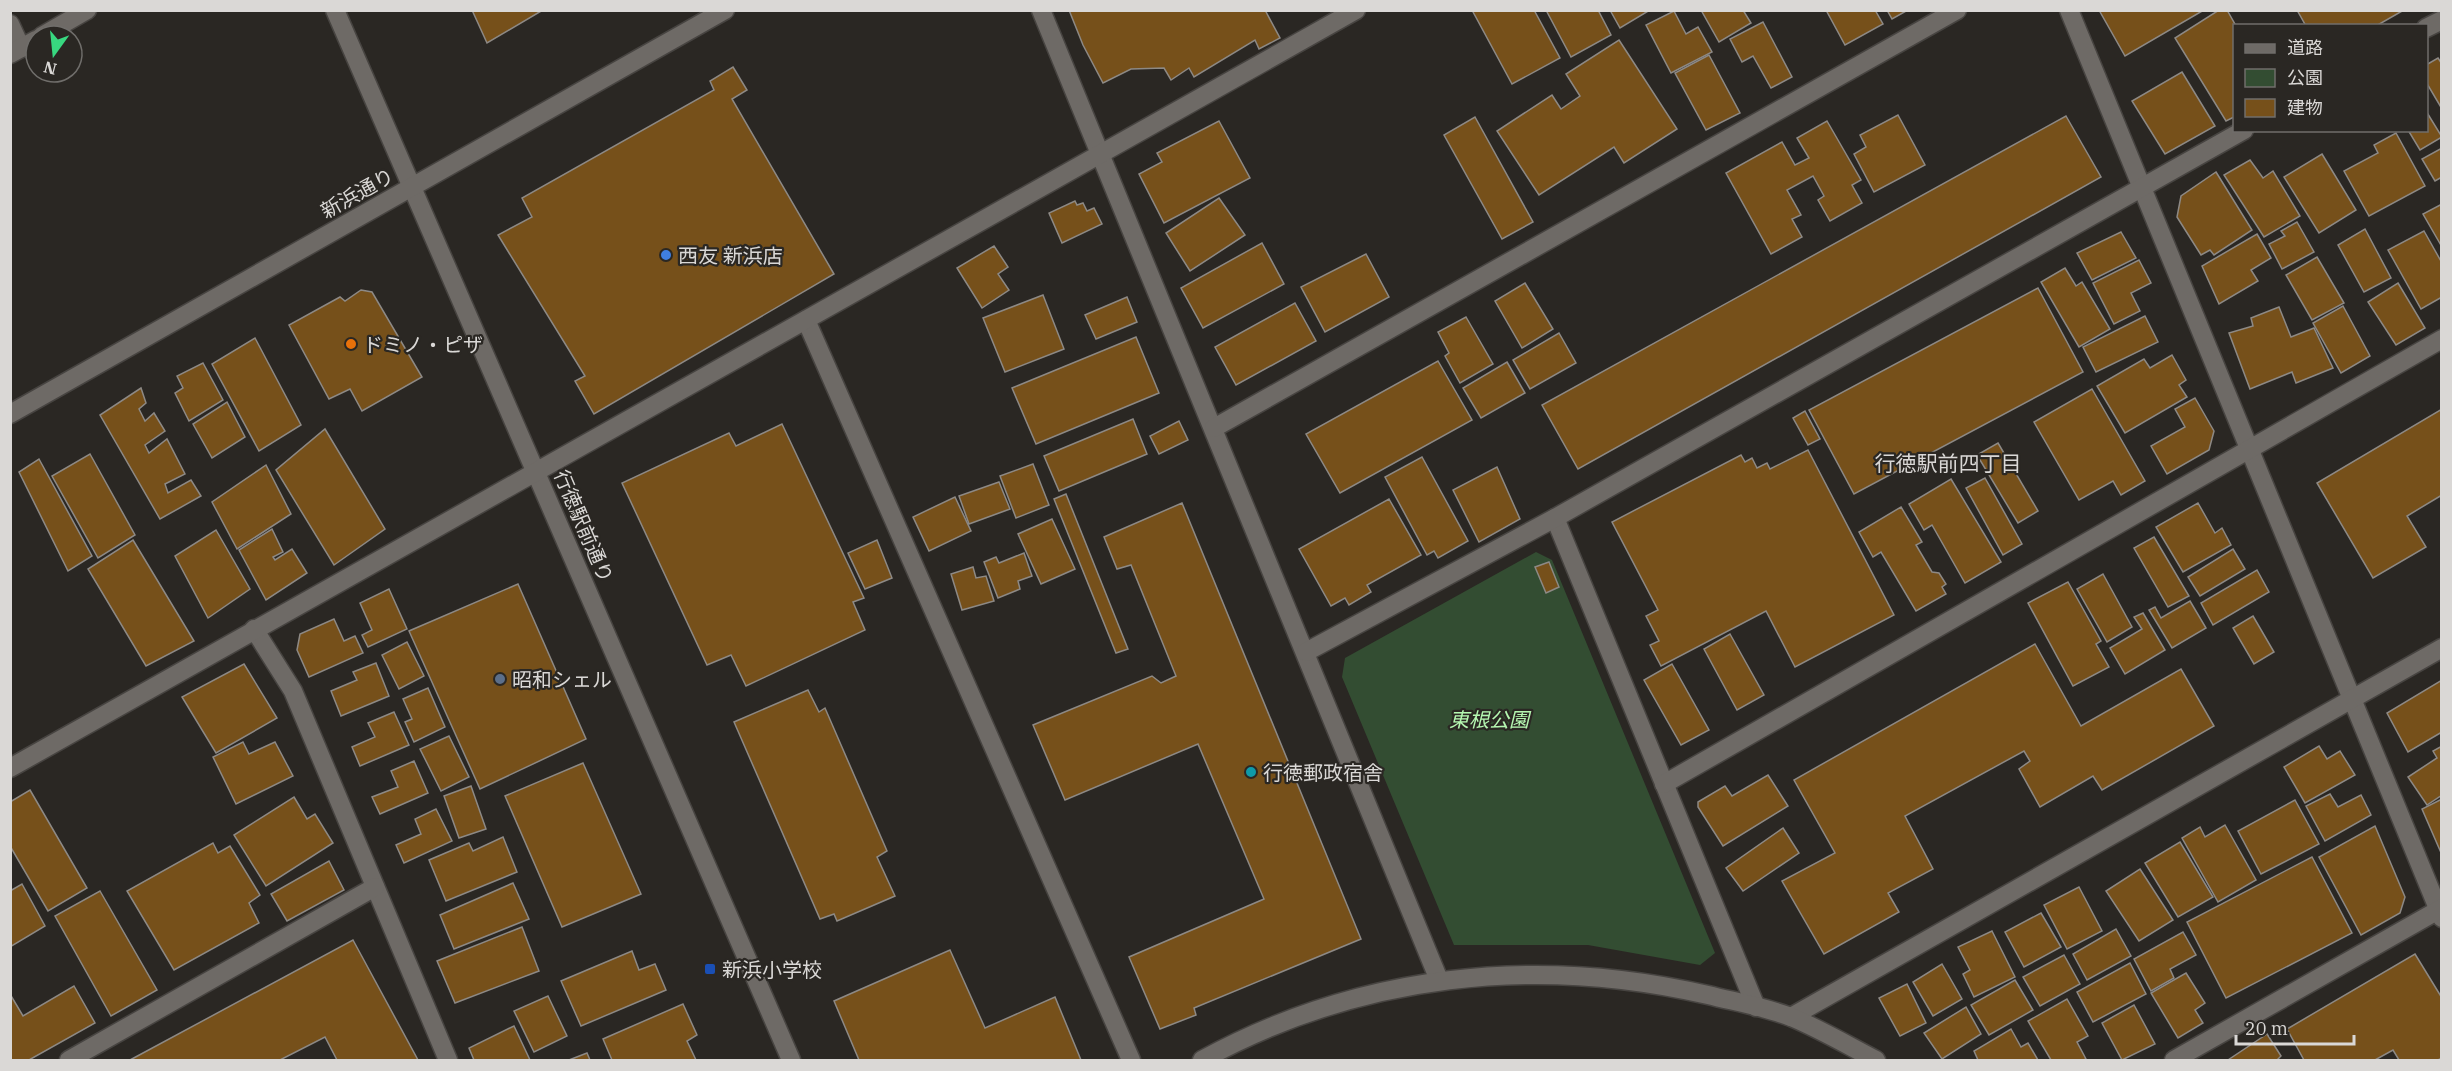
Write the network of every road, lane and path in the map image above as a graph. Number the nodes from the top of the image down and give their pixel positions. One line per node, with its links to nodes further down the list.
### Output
1 (87, 10): 10 (street)
2 (335, 10): 15 (street, 行徳駅前通り)
3 (725, 10): 15 (street, 新浜通り)
4 (1041, 10): 14 (street)
5 (1356, 10): 14 (street)
6 (1957, 10): 20 (street)
7 (2069, 10): 16 (street)
8 (2442, 20): 11 (street)
9 (10, 24): 12 (street)
10 (63, 24)
11 (2428, 27)
12 (23, 47)
13 (2240, 132): 16 (street)
14 (1101, 155): 17 (street); 20 (street)
15 (412, 188): 19 (street, 新浜通り); 22 (street, 行徳駅前通り)
16 (2141, 188): 21 (street); 23 (street)
17 (806, 320): 22 (street); 38 (street)
18 (2442, 339): 21 (street)
19 (10, 414)
20 (1214, 428): 26 (street)
21 (2248, 450): 27 (street); 29 (street)
22 (536, 473): 24 (street); 37 (street, 行徳駅前通り)
23 (1555, 518): 26 (street); 29 (street)
24 (254, 629): 28 (street); 30 (street)
25 (2442, 648): 27 (street)
26 (1306, 652): 32 (street)
27 (2351, 699): 31 (street); 34 (street)
28 (10, 768)
29 (1664, 784): 33 (street)
30 (375, 887): 35 (street); 36 (street)
31 (2440, 912): 41 (street)
32 (1439, 980): 33 (street); 39 (street)
33 (1756, 1007): 34 (street)
34 (1791, 1017): 40 (street)
35 (69, 1060)
36 (448, 1060)
37 (791, 1060)
38 (1131, 1060)
39 (1202, 1060)
40 (1876, 1060)
41 (2174, 1060)

